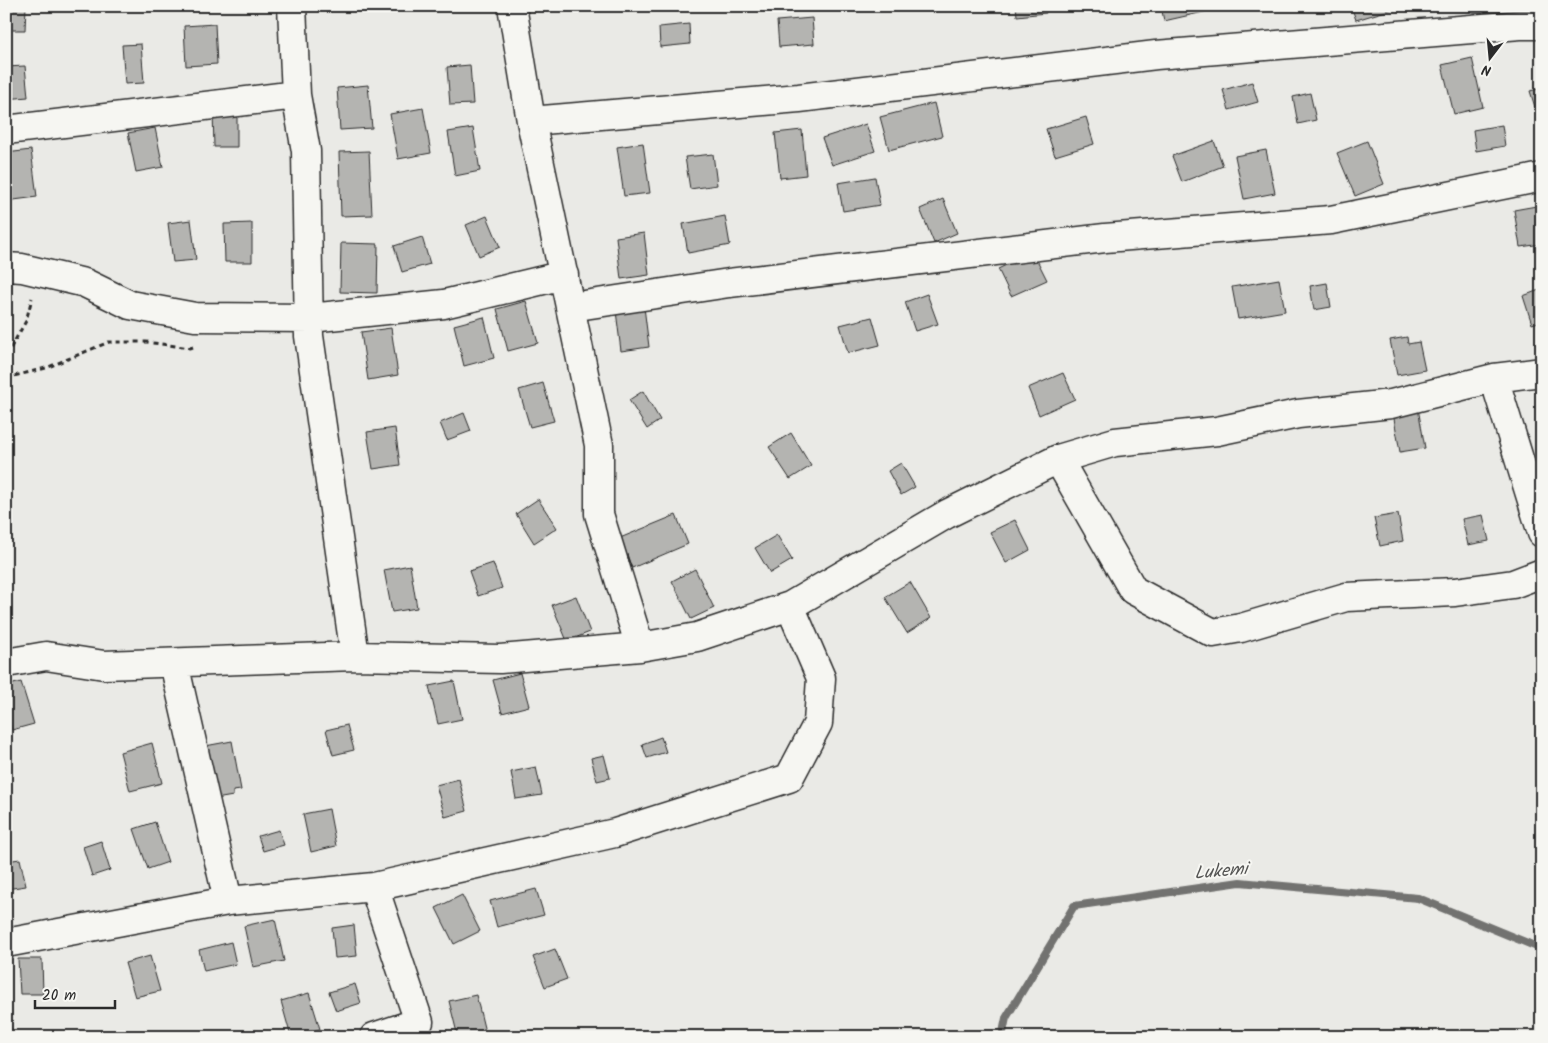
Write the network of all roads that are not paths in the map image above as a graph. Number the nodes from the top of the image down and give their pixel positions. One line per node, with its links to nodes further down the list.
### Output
1 (292, 6): 4 (street)
2 (512, 6): 5 (street)
3 (1542, 25): 5 (street)
4 (296, 95): 6 (street); 11 (street)
5 (530, 121): 9 (street)
6 (6, 130)
7 (1542, 177): 10 (street)
8 (6, 267): 11 (street)
9 (564, 275): 10 (street); 11 (street)
10 (571, 307): 18 (street)
11 (310, 318): 19 (street)
12 (1542, 372): 13 (street)
13 (1494, 378): 14 (street); 15 (street)
14 (1058, 459): 16 (street); 17 (street)
15 (1542, 532)
16 (1542, 573)
17 (790, 606): 18 (street); 22 (street)
18 (640, 647): 19 (street)
19 (355, 656): 21 (street)
20 (6, 663): 21 (street)
21 (174, 663): 23 (street)
22 (374, 888): 23 (street); 25 (street)
23 (228, 901): 24 (street)
24 (6, 943)
25 (374, 1037)

